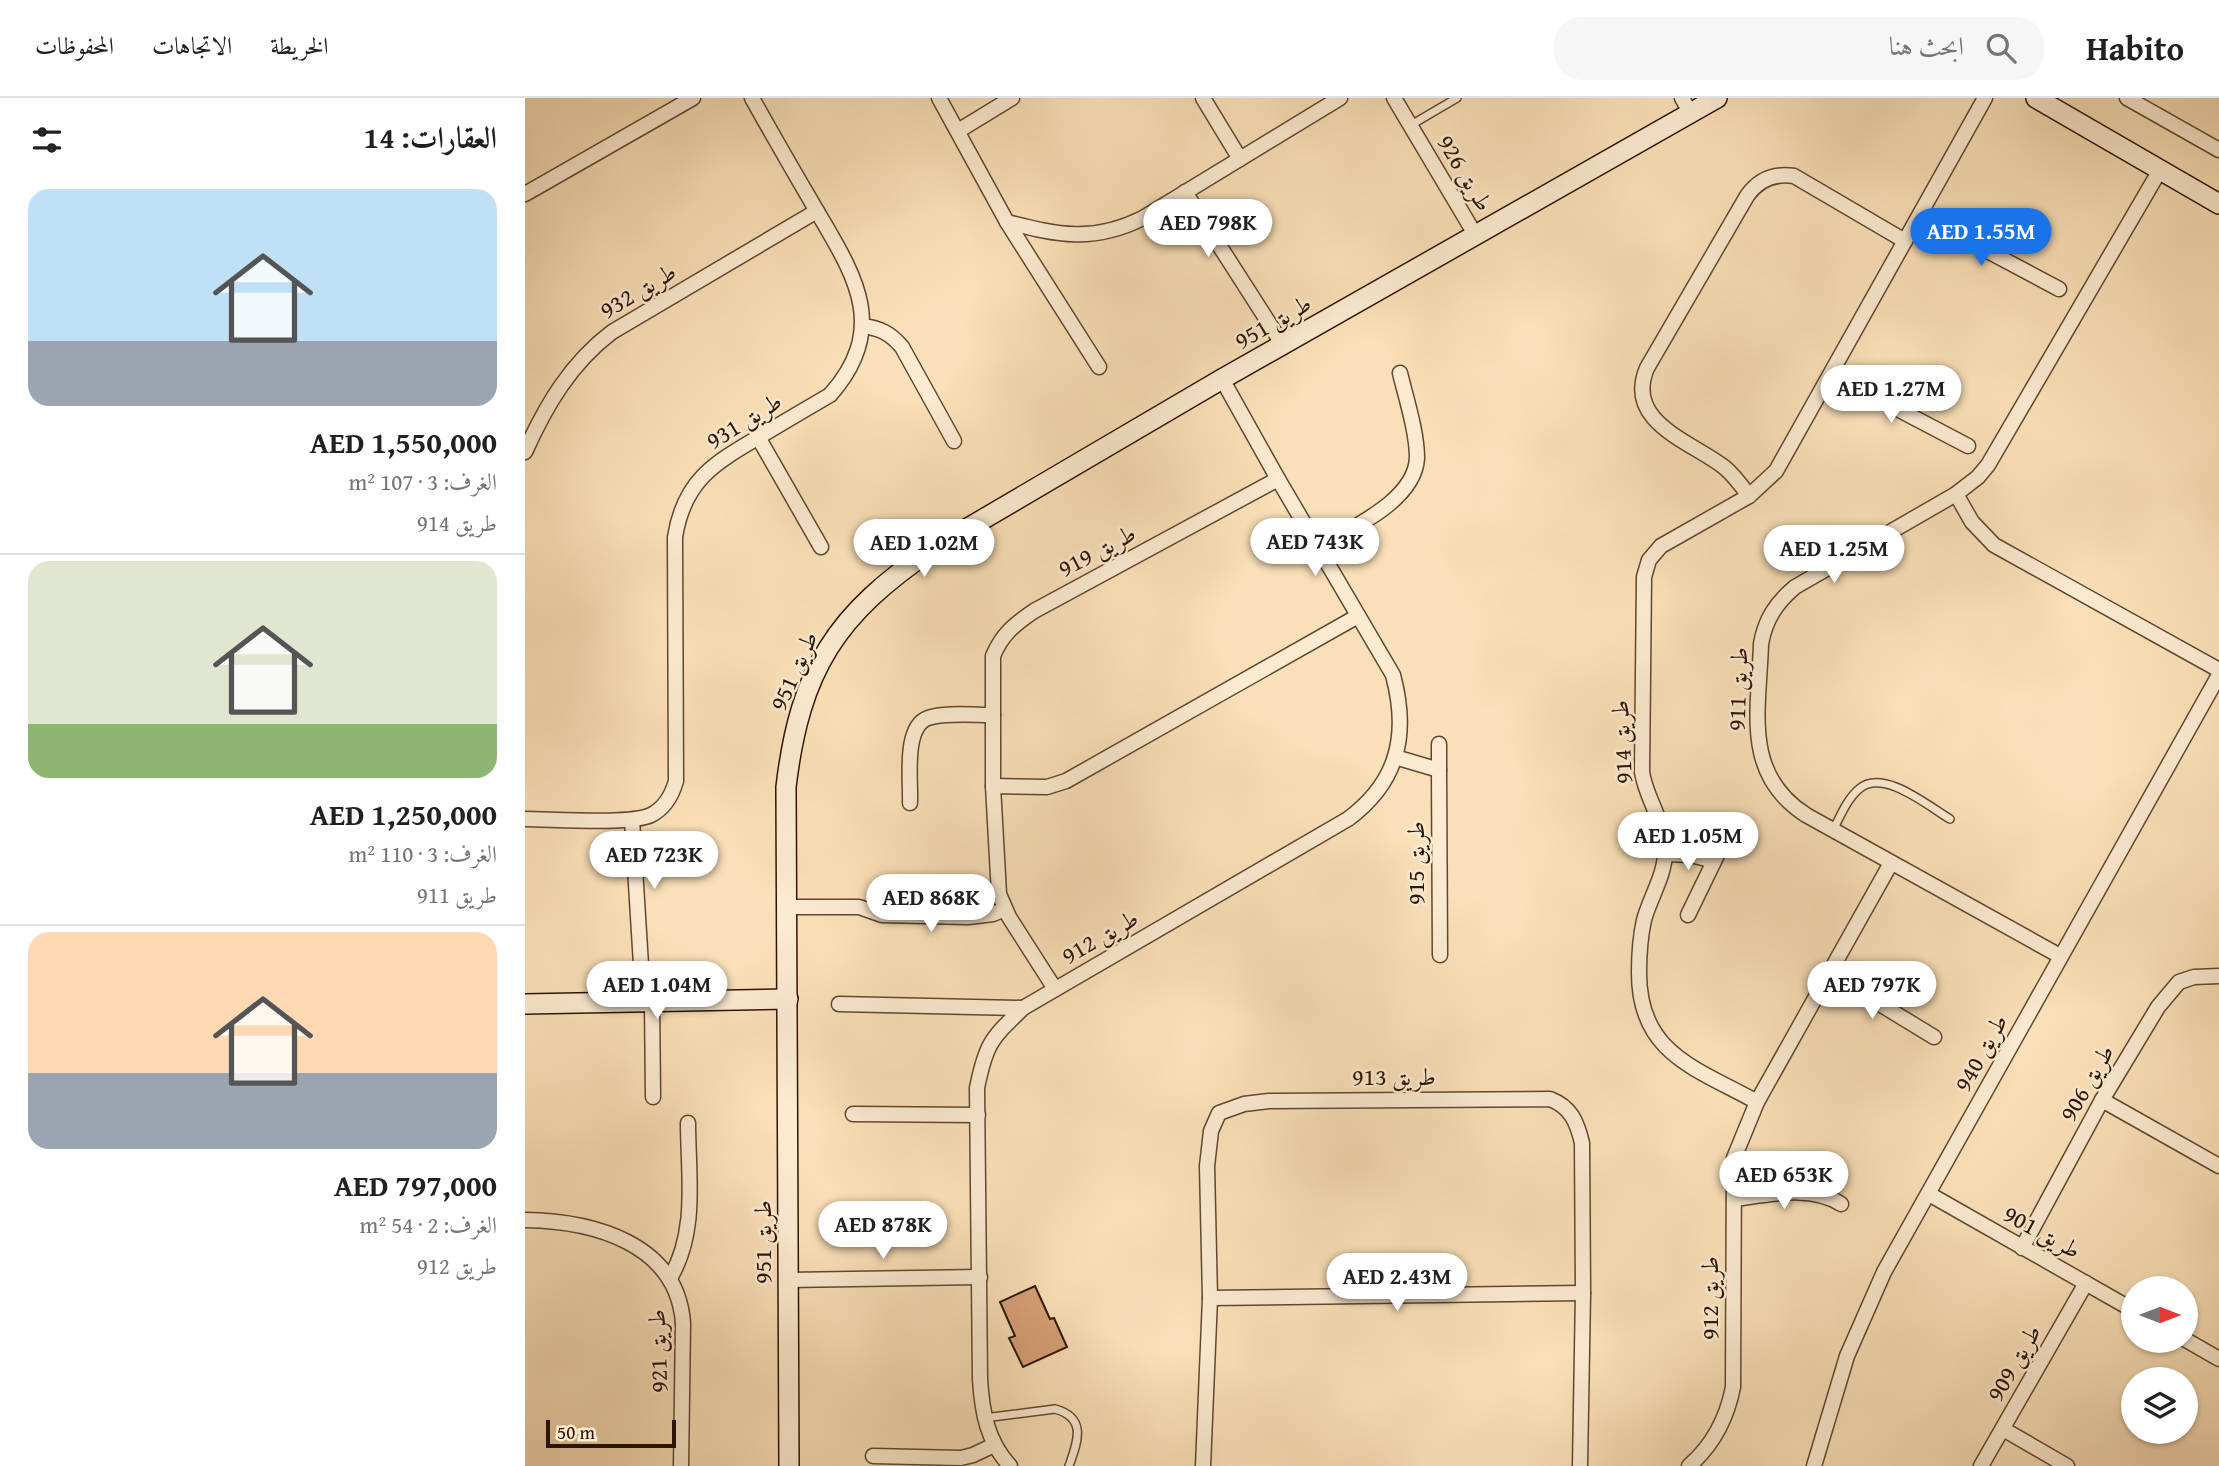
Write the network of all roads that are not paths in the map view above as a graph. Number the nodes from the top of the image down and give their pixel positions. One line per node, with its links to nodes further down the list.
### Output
1 (693, 98): 20 (street)
2 (752, 98): 22 (street, طريق 931)
3 (939, 98): 15 (street)
4 (1012, 98): 15 (street)
5 (1203, 98): 17 (street)
6 (1340, 98): 17 (street)
7 (1394, 98): 14 (street, طريق 926)
8 (1457, 98): 14 (lane)
9 (1717, 98): 13 (street, طريق 951)
10 (1985, 98): 23 (street, طريق 914)
11 (2036, 98): 18 (street)
12 (2127, 98): 16 (street)
13 (1686, 105): 25 (street, طريق 951)
14 (1411, 126): 25 (street, طريق 926)
15 (958, 131): 24 (street)
16 (2219, 150)
17 (1240, 159): 19 (street)
18 (2160, 170): 21 (street); 39 (street, طريق 911)
19 (1185, 192): 24 (street); 29 (street)
20 (525, 194)
21 (2219, 204)
22 (817, 211): 28 (street, طريق 931); 37 (street, طريق 932)
23 (1920, 215): 26 (street, طريق 914); 27 (street)
24 (1007, 222): 30 (street)
25 (1476, 236): 29 (street, طريق 951)
26 (1905, 241): 32 (street, طريق 914); 40 (street)
27 (2059, 289)
28 (862, 326): 34 (street, طريق 931); 35 (street)
29 (1283, 345): 33 (street, طريق 951)
30 (1099, 367)
31 (1400, 373): 42 (street)
32 (1831, 374): 36 (street); 40 (street, طريق 914)
33 (1222, 379): 38 (street, طريق 912); 59 (street, طريق 951)
34 (758, 438): 41 (street); 53 (street, طريق 931)
35 (954, 441)
36 (1968, 446)
37 (525, 452)
38 (1277, 479): 42 (street, طريق 912); 45 (street, طريق 919)
39 (1956, 494): 44 (street); 54 (street, طريق 911)
40 (1749, 496): 56 (street, طريق 914)
41 (821, 547)
42 (1318, 548): 43 (street, طريق 912)
43 (1358, 616): 47 (street, طريق 912); 49 (street)
44 (2219, 673): 63 (street, طريق 940)
45 (993, 715): 49 (street, طريق 919); 50 (street)
46 (1439, 744): 48 (street, طريق 915)
47 (1395, 757): 48 (street); 66 (street, طريق 912)
48 (1439, 770): 62 (street, طريق 915)
49 (993, 786): 60 (street, طريق 919)
50 (910, 803)
51 (525, 819): 53 (street, طريق 931)
52 (1950, 819): 54 (lane)
53 (632, 820): 68 (street)
54 (1833, 830): 58 (street, طريق 911)
55 (1721, 847): 57 (street)
56 (1665, 854): 57 (street); 75 (street, طريق 914)
57 (1714, 861): 61 (street)
58 (1891, 863): 63 (street, طريق 911); 64 (street, طريق 912)
59 (788, 907): 60 (street); 67 (street, طريق 951)
60 (1005, 909): 66 (street, طريق 919)
61 (1688, 915)
62 (1440, 955)
63 (2060, 956): 80 (street, طريق 940)
64 (1829, 973): 72 (street); 75 (street, طريق 912)
65 (2219, 976): 74 (street, طريق 906)
66 (1055, 989): 71 (street, طريق 912)
67 (788, 999): 68 (street); 87 (street, طريق 951)
68 (647, 1001): 69 (street); 73 (street)
69 (525, 1004)
70 (839, 1004): 71 (street)
71 (1023, 1008): 77 (street, طريق 912)
72 (1934, 1037)
73 (653, 1097)
74 (2102, 1100): 79 (street); 84 (street, طريق 906)
75 (1757, 1102): 81 (street, طريق 912)
76 (853, 1114): 77 (street)
77 (978, 1115): 85 (street, طريق 912)
78 (688, 1123): 86 (street, طريق 921)
79 (2219, 1166)
80 (1929, 1194): 84 (street, طريق 901); 105 (street, طريق 940)
81 (1734, 1199): 82 (street); 104 (street, طريق 912)
82 (1841, 1204)
83 (525, 1220): 86 (street, طريق 921)
84 (2022, 1248): 88 (street, طريق 901)
85 (980, 1277): 87 (street); 94 (street, طريق 912)
86 (670, 1278): 98 (street, طريق 921)
87 (787, 1280): 99 (street, طريق 951)
88 (2086, 1283): 91 (street, طريق 901); 95 (street, طريق 909)
89 (1583, 1293): 90 (street); 90 (street, طريق 913); 103 (street, طريق 913)
90 (1210, 1298): 102 (street, طريق 913)
91 (2121, 1303)
92 (2198, 1347): 93 (street)
93 (2219, 1359)
94 (985, 1418): 96 (street, طريق 912); 101 (lane)
95 (2003, 1429): 106 (street, طريق 909); 107 (street)
96 (994, 1445): 97 (street); 100 (street, طريق 912)
97 (873, 1456)
98 (681, 1466)
99 (789, 1466)
100 (1010, 1466)
101 (1069, 1466)
102 (1203, 1466)
103 (1580, 1466)
104 (1689, 1466)
105 (1814, 1466)
106 (1981, 1466)
107 (2067, 1466)

